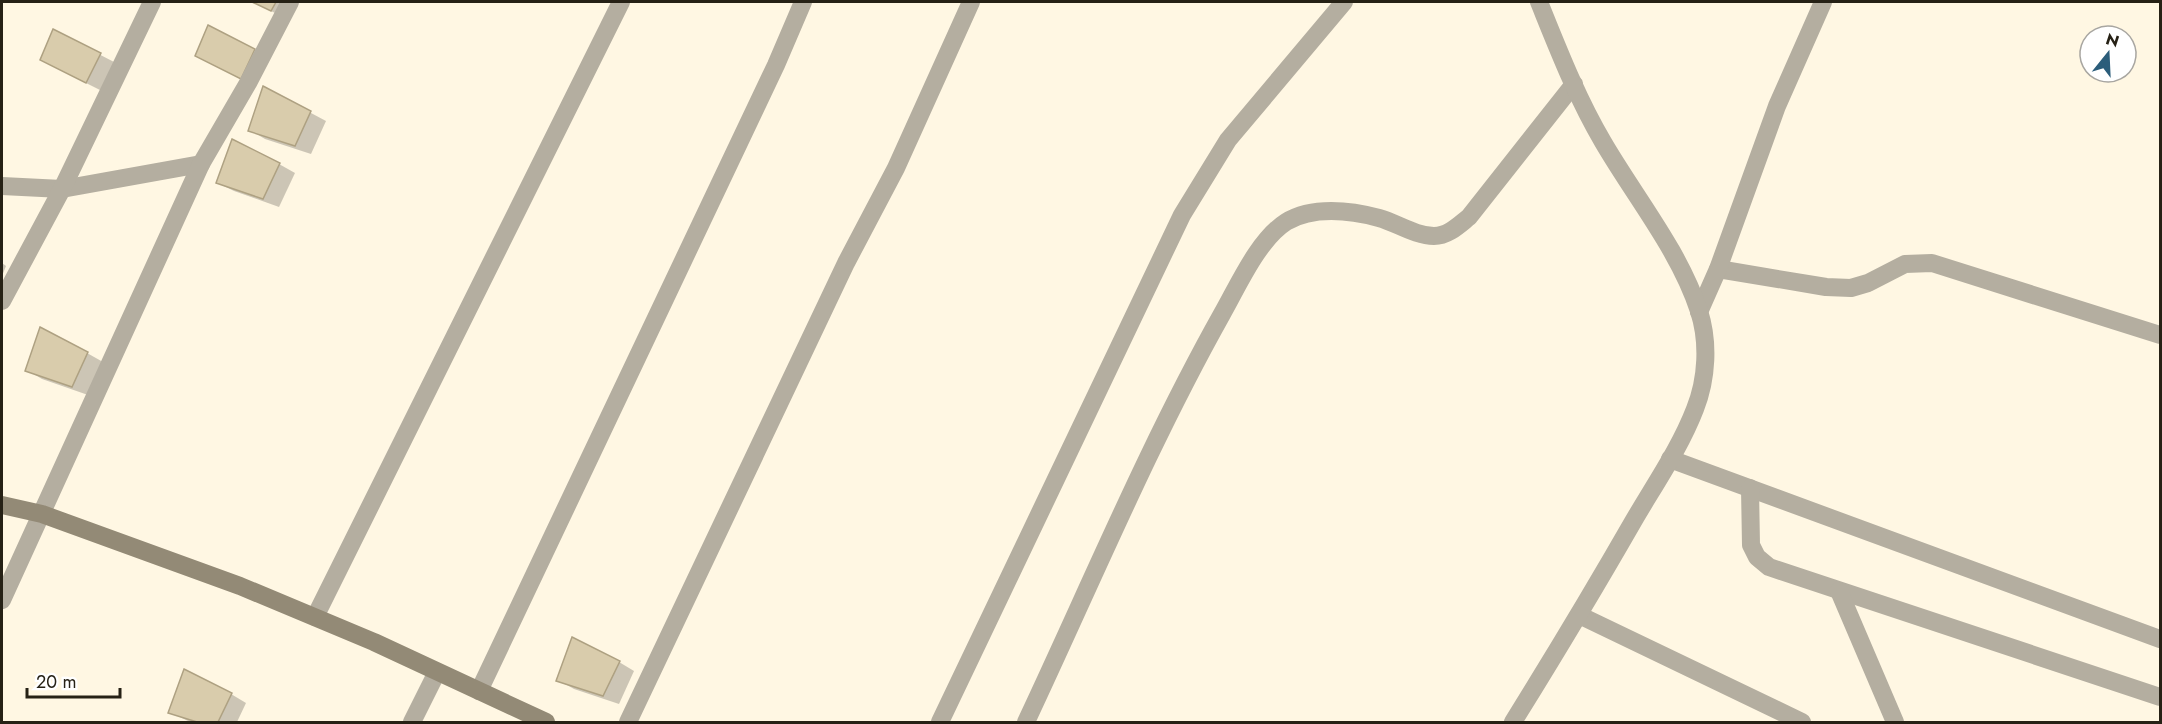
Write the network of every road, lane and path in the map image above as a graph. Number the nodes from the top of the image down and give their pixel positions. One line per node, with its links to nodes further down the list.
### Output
1 (152, 2): 12 (street)
2 (290, 2): 10 (street)
3 (621, 2): 24 (street)
4 (803, 2): 27 (street)
5 (971, 2): 31 (street)
6 (1344, 2): 32 (street)
7 (1539, 2): 9 (street)
8 (1823, 2): 13 (street)
9 (1574, 84): 15 (street); 33 (street)
10 (201, 164): 12 (street); 20 (street)
11 (2, 186): 12 (street)
12 (62, 189): 14 (street)
13 (1718, 269): 15 (street); 16 (street)
14 (2, 301)
15 (1699, 312): 17 (street)
16 (2160, 335)
17 (1670, 459): 18 (street); 23 (street)
18 (1750, 488): 21 (street); 25 (street)
19 (2, 505): 20 (street)
20 (42, 514): 22 (street); 24 (street)
21 (1839, 591): 28 (street); 36 (street)
22 (2, 600)
23 (1579, 615): 34 (street); 35 (street)
24 (315, 617): 26 (street)
25 (2160, 639)
26 (437, 672): 27 (street); 29 (street)
27 (479, 692): 30 (street)
28 (2160, 697)
29 (412, 723)
30 (546, 723)
31 (628, 723)
32 (940, 723)
33 (1026, 723)
34 (1513, 723)
35 (1802, 723)
36 (1896, 723)

